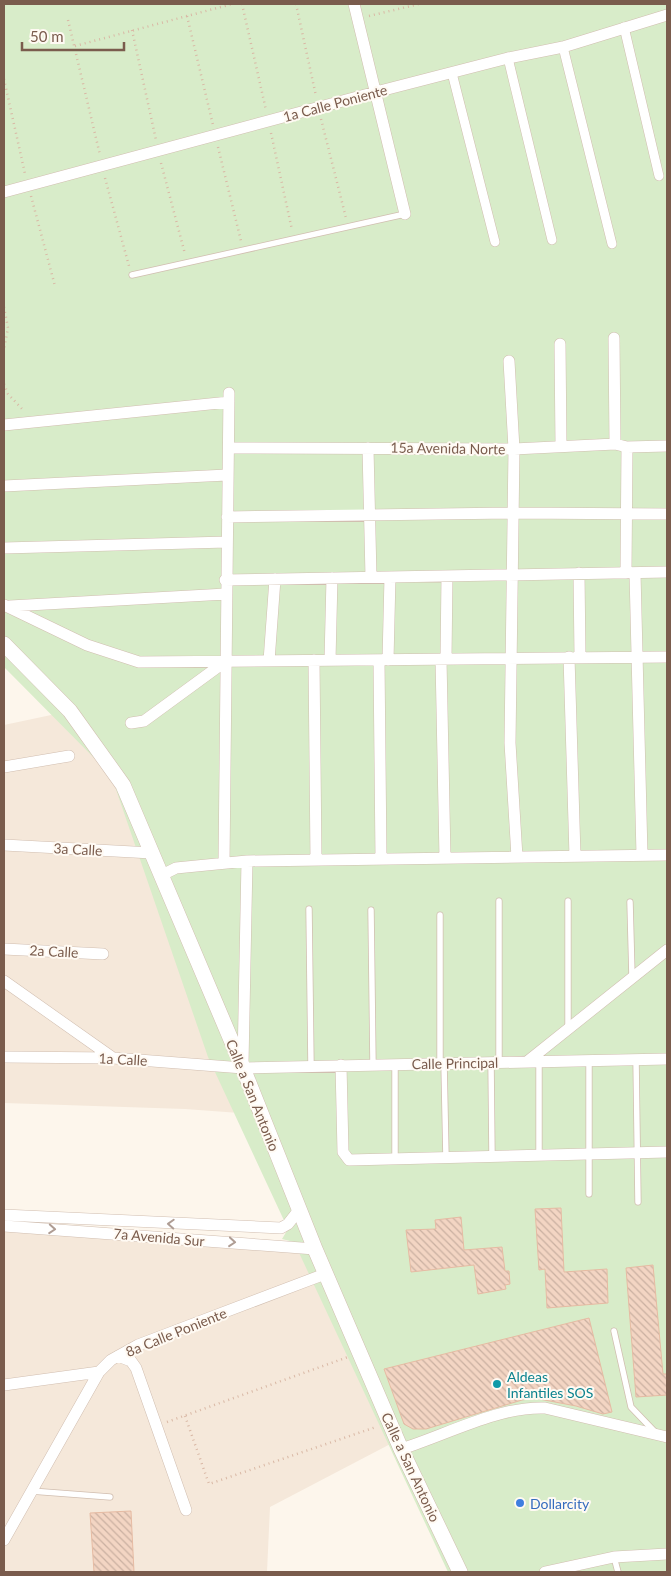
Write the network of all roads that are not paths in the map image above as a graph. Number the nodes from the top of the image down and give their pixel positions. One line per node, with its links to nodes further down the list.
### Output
1 (354, 4): 7 (street)
2 (667, 15): 3 (street, 1a Calle Poniente)
3 (624, 27): 4 (street, 1a Calle Poniente); 8 (street)
4 (562, 47): 5 (street, 1a Calle Poniente); 13 (street)
5 (508, 58): 6 (street, 1a Calle Poniente); 11 (street)
6 (452, 73): 7 (street, 1a Calle Poniente); 12 (street)
7 (376, 92): 9 (street, 1a Calle Poniente); 10 (street)
8 (659, 176)
9 (4, 192)
10 (405, 214): 14 (lane)
11 (552, 240)
12 (495, 242)
13 (612, 244)
14 (132, 275)
15 (614, 338): 19 (street)
16 (560, 344): 20 (street)
17 (509, 361): 25 (street)
18 (4, 426): 23 (street)
19 (615, 444): 20 (street, 15a Avenida Norte); 22 (street, 15a Avenida Norte)
20 (561, 446): 25 (street, 15a Avenida Norte)
21 (667, 446): 22 (street, 15a Avenida Norte)
22 (627, 447): 30 (street)
23 (229, 448): 24 (street, 15a Avenida Norte); 26 (street)
24 (368, 448): 25 (street, 15a Avenida Norte); 29 (street)
25 (514, 449): 28 (street)
26 (227, 476): 27 (street); 32 (street)
27 (4, 486)
28 (512, 513): 29 (street); 30 (street); 38 (street)
29 (370, 514): 32 (street); 42 (street)
30 (626, 514): 31 (street); 37 (street)
31 (667, 514)
32 (227, 517): 33 (street)
33 (227, 542): 34 (street); 44 (street)
34 (4, 548)
35 (667, 572): 37 (street)
36 (579, 573): 37 (street); 38 (street); 49 (street)
37 (630, 573): 51 (street)
38 (513, 574): 39 (street); 48 (street)
39 (447, 576): 40 (street); 52 (street)
40 (390, 577): 42 (street); 55 (street)
41 (332, 578): 42 (street); 43 (street); 54 (street)
42 (371, 578)
43 (275, 579): 44 (street); 57 (street)
44 (225, 580): 45 (street)
45 (226, 594): 46 (street); 56 (street)
46 (6, 606): 56 (street)
47 (4, 644): 62 (street, Calle a San Antonio)
48 (511, 657): 49 (street); 52 (street); 66 (street)
49 (575, 657): 51 (street); 65 (street)
50 (667, 657): 51 (street)
51 (637, 658): 63 (street)
52 (443, 659): 55 (street); 67 (street)
53 (314, 660): 54 (street); 57 (street); 69 (street)
54 (330, 660): 55 (street)
55 (383, 660): 68 (street)
56 (226, 661): 57 (street); 58 (street); 71 (street)
57 (269, 661)
58 (131, 723)
59 (69, 756): 60 (street)
60 (4, 767)
61 (4, 845): 62 (street, 3a Calle)
62 (152, 853): 72 (street, Calle a San Antonio)
63 (642, 855): 64 (street); 65 (street)
64 (667, 855)
65 (575, 856): 66 (street)
66 (518, 857): 67 (street)
67 (445, 858): 68 (street)
68 (381, 859): 69 (street)
69 (316, 860): 70 (street)
70 (247, 861): 71 (street); 97 (street)
71 (224, 863): 72 (street)
72 (162, 875): 97 (street, Calle a San Antonio)
73 (498, 901): 91 (lane)
74 (568, 901): 84 (lane)
75 (630, 902): 82 (lane)
76 (309, 909): 95 (lane)
77 (371, 910): 93 (lane)
78 (440, 915): 92 (lane)
79 (4, 949): 81 (street, 2a Calle)
80 (667, 950): 82 (street)
81 (103, 954)
82 (632, 979): 84 (street)
83 (4, 981): 86 (street)
84 (568, 1031): 90 (street)
85 (4, 1057): 86 (street, 1a Calle)
86 (113, 1058): 97 (street, 1a Calle)
87 (636, 1059): 88 (street, Calle Principal); 89 (street, Calle Principal); 98 (lane)
88 (667, 1059)
89 (589, 1060): 90 (street, Calle Principal); 100 (lane)
90 (534, 1061): 91 (street, Calle Principal); 101 (lane)
91 (495, 1062): 92 (street, Calle Principal); 102 (lane)
92 (442, 1063): 94 (street, Calle Principal); 103 (lane)
93 (374, 1064): 94 (street, Calle Principal); 96 (street, Calle Principal)
94 (395, 1064): 104 (lane)
95 (311, 1065): 96 (street, Calle Principal); 97 (street, Calle Principal)
96 (341, 1065): 104 (street)
97 (243, 1068): 107 (street, Calle a San Antonio)
98 (638, 1152): 99 (street); 100 (street); 106 (lane)
99 (667, 1152)
100 (589, 1154): 101 (street); 105 (lane)
101 (539, 1155): 102 (street)
102 (492, 1156): 103 (street)
103 (446, 1158): 104 (street)
104 (395, 1159)
105 (589, 1194)
106 (638, 1202)
107 (299, 1210): 108 (street, 7a Avenida Sur, one-way to 108); 110 (street, Calle a San Antonio)
108 (4, 1215)
109 (4, 1226): 110 (street, 7a Avenida Sur, one-way to 110)
110 (315, 1249): 111 (street, Calle a San Antonio)
111 (325, 1274): 113 (street, 8a Calle Poniente); 117 (street, Calle a San Antonio)
112 (614, 1331): 116 (lane)
113 (118, 1356): 114 (street, 8a Calle Poniente); 120 (street)
114 (99, 1372): 115 (street); 118 (street, 8a Calle Poniente)
115 (4, 1384)
116 (662, 1436): 117 (street)
117 (401, 1449): 124 (street, Calle a San Antonio)
118 (32, 1491): 119 (lane); 121 (street, 8a Calle Poniente)
119 (110, 1497)
120 (186, 1510)
121 (4, 1540)
122 (667, 1554): 123 (street)
123 (614, 1558): 125 (street); 126 (lane)
124 (460, 1572)
125 (545, 1572)
126 (618, 1572)

